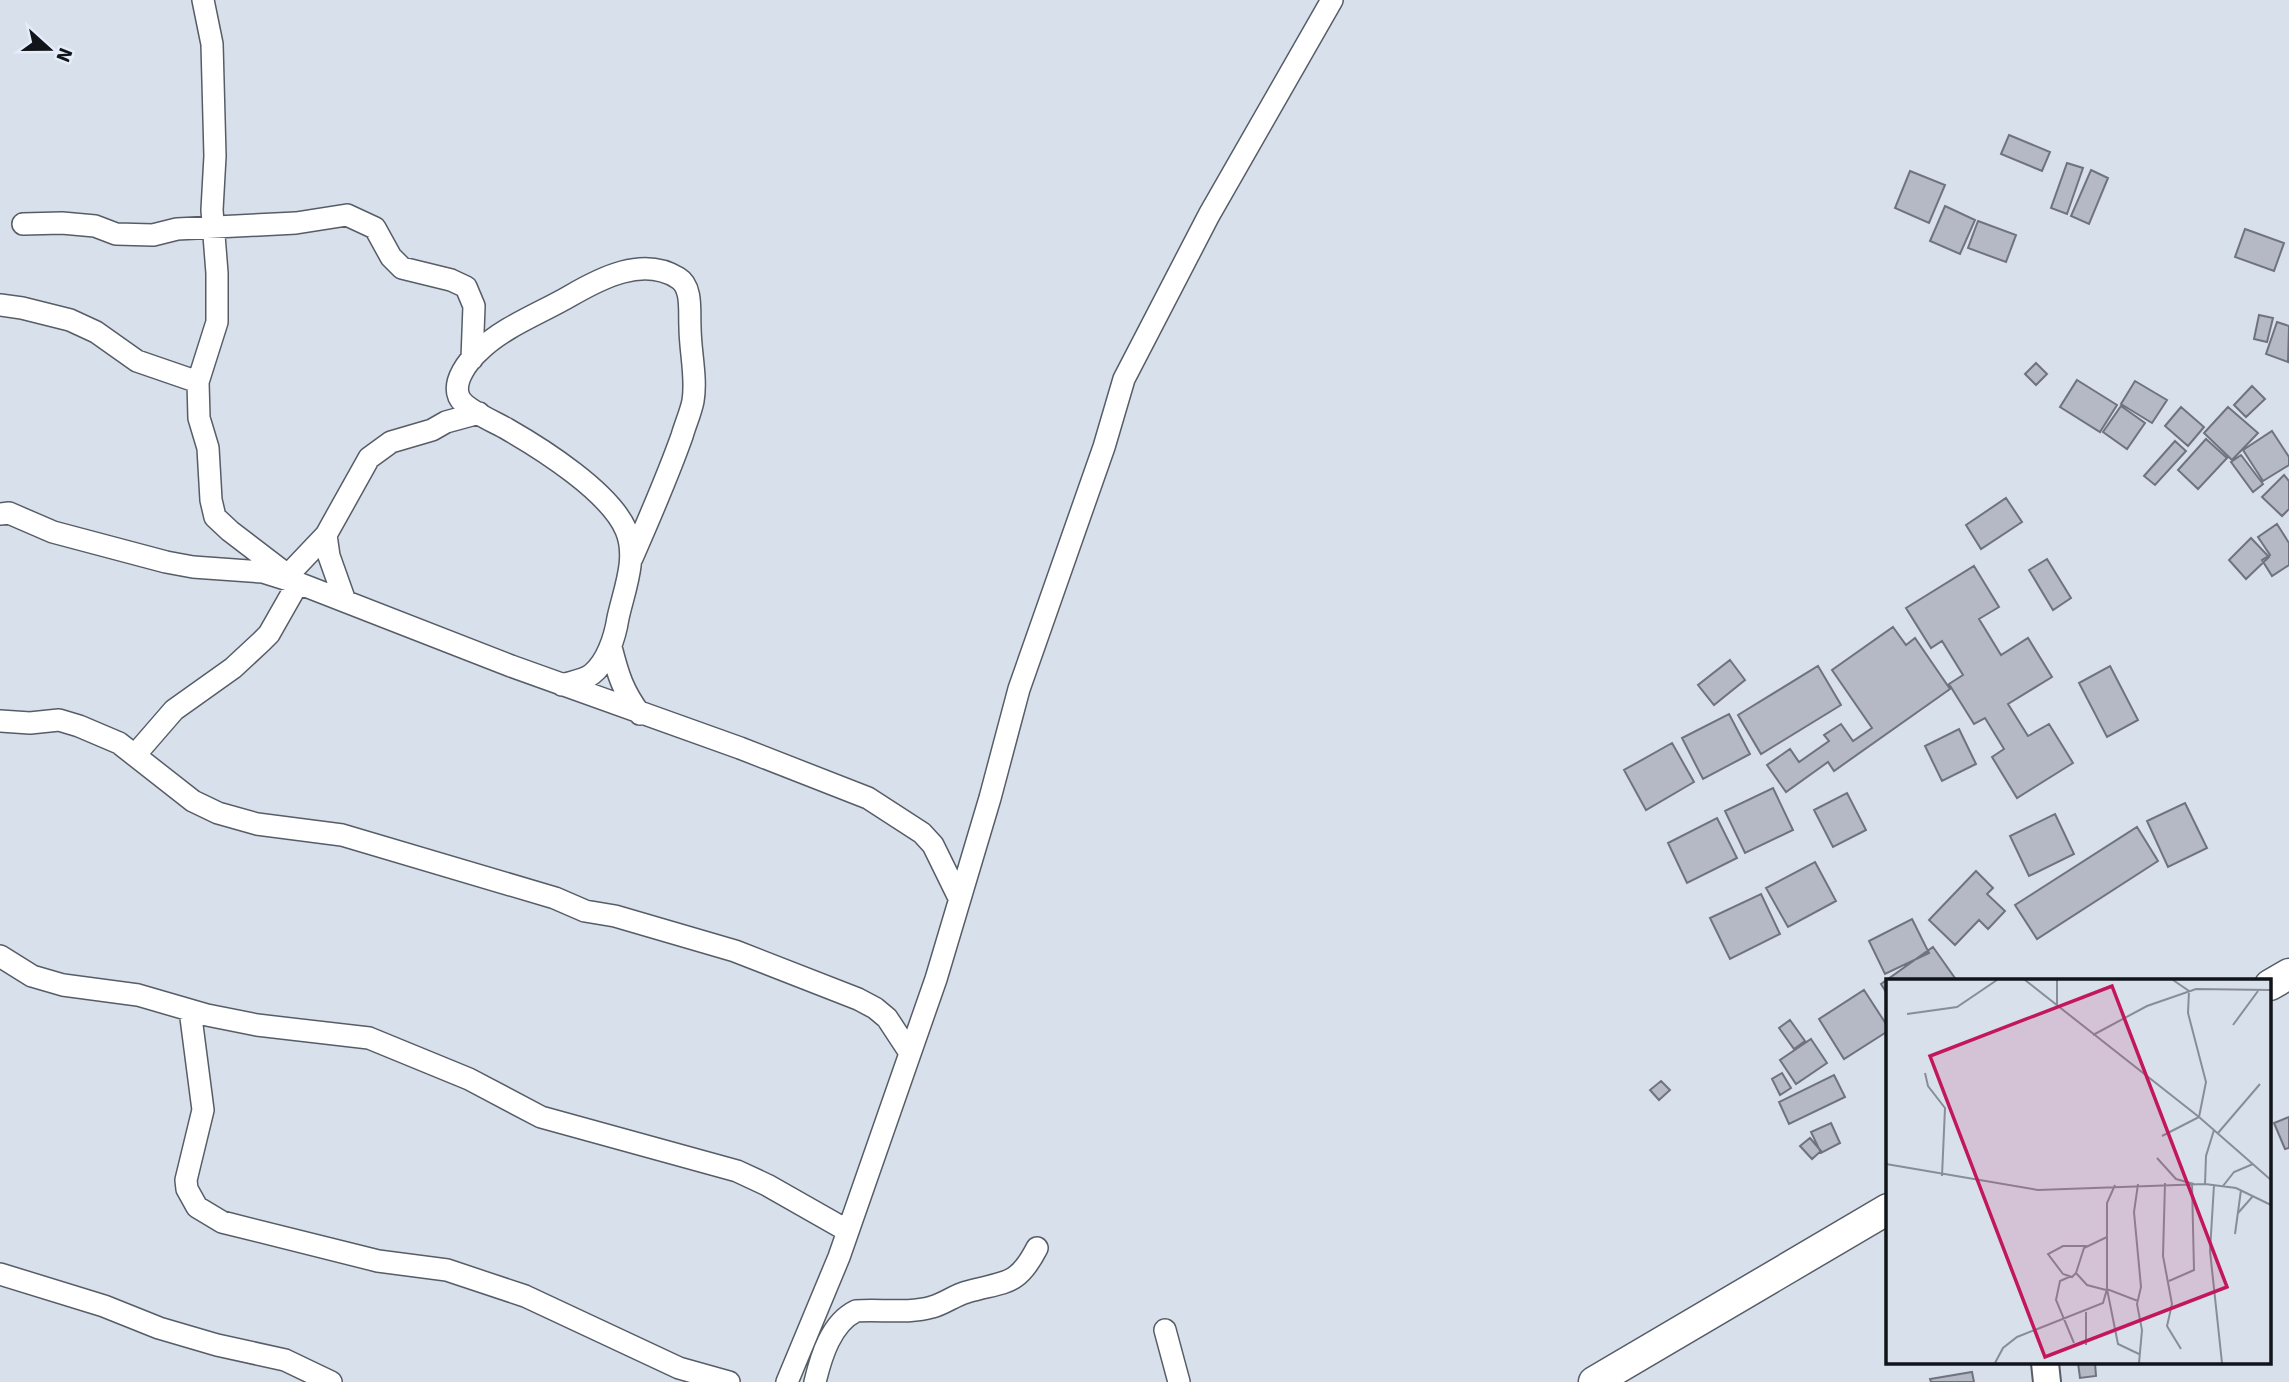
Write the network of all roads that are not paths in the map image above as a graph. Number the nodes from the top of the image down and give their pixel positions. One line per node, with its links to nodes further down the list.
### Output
1 (203, 0): 4 (street)
2 (1332, 0): 21 (street)
3 (23, 224): 4 (street)
4 (213, 229): 6 (street); 7 (street)
5 (0, 305): 7 (street)
6 (472, 359): 8 (street); 13 (street)
7 (198, 382): 14 (street)
8 (459, 397): 9 (street); 10 (street)
9 (479, 413): 10 (street); 13 (street)
10 (446, 422): 12 (street)
11 (0, 514): 14 (street)
12 (326, 535): 14 (street); 15 (street)
13 (632, 558): 16 (street)
14 (293, 579): 15 (street); 20 (street)
15 (345, 601): 17 (street)
16 (611, 647): 17 (street); 18 (street)
17 (562, 685): 18 (street)
18 (640, 714): 21 (street)
19 (0, 720): 20 (street)
20 (127, 749): 26 (street)
21 (959, 898): 26 (street)
22 (0, 956): 25 (street)
23 (2289, 974): 24 (main road)
24 (2272, 984)
25 (190, 1010): 28 (street); 34 (street)
26 (910, 1052): 28 (street)
27 (1886, 1210): 38 (main road)
28 (848, 1231): 35 (street)
29 (1037, 1248): 36 (street)
30 (0, 1274): 33 (street)
31 (1165, 1331): 37 (street)
32 (2045, 1364): 39 (street)
33 (331, 1382)
34 (729, 1382)
35 (787, 1382)
36 (816, 1382)
37 (1179, 1382)
38 (1594, 1382)
39 (2047, 1382)

